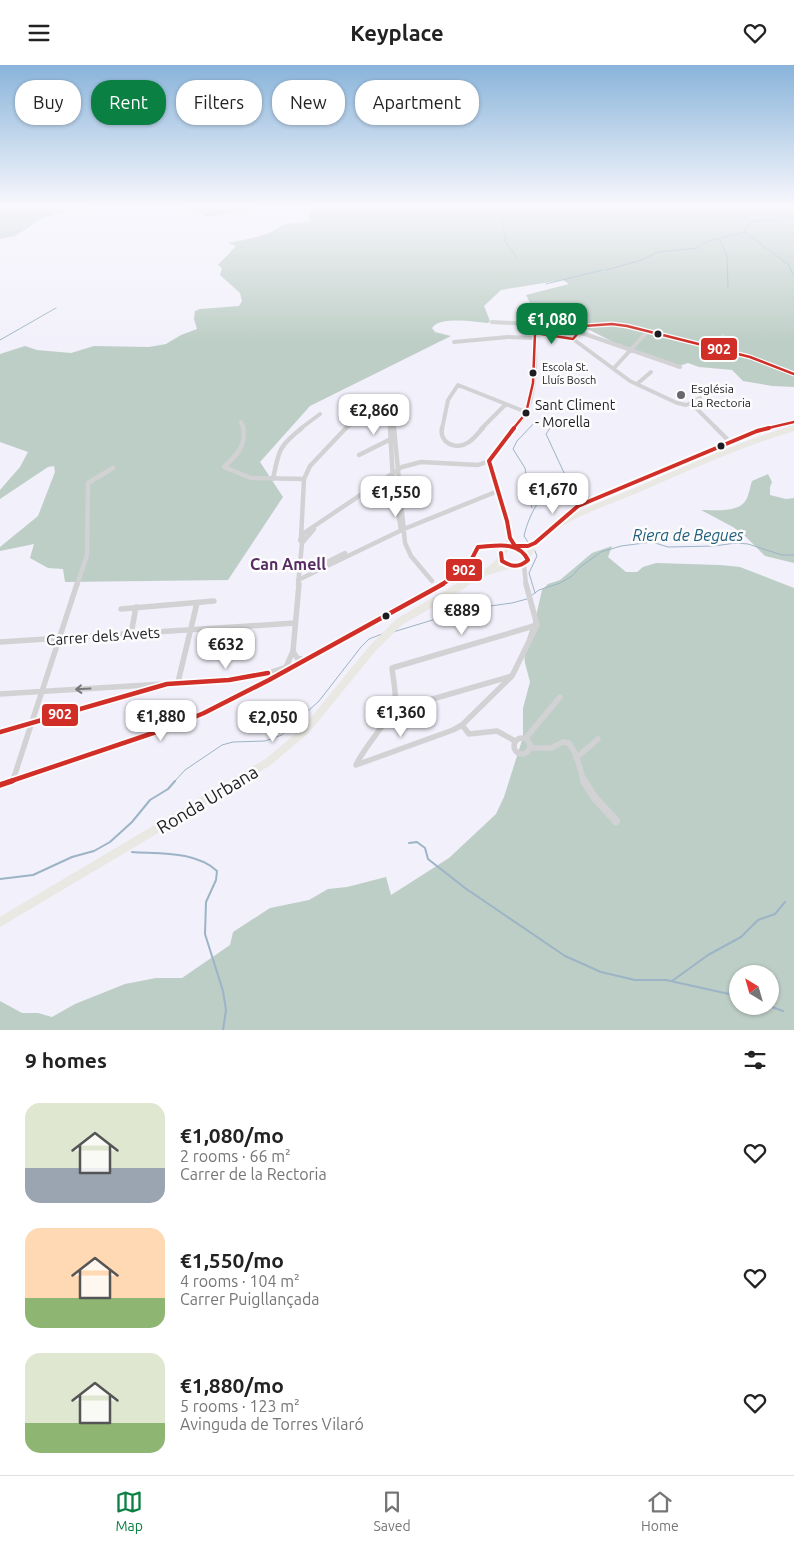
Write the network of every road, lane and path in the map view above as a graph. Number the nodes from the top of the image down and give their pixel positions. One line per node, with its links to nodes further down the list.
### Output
1 (492, 322): 4 (street)
2 (579, 332): 3 (street); 6 (street); 9 (street)
3 (648, 332): 8 (street); 9 (street)
4 (535, 335): 6 (street); 7 (street); 18 (street)
5 (723, 336): 8 (street)
6 (573, 339): 11 (street)
7 (454, 343)
8 (720, 349): 13 (street)
9 (631, 350): 10 (street); 11 (street)
10 (680, 367)
11 (614, 368): 14 (street)
12 (651, 372): 14 (street)
13 (794, 374)
14 (638, 385): 16 (street)
15 (700, 399): 16 (street)
16 (691, 403): 24 (street)
17 (506, 404): 17 (street); 18 (street)
18 (526, 412): 26 (street)
19 (320, 414): 29 (street)
20 (241, 422): 29 (street)
21 (794, 422): 24 (street)
22 (794, 428): 34 (main road)
23 (393, 437): 25 (street); 28 (street); 30 (street)
24 (730, 442): 34 (street)
25 (359, 455)
26 (489, 461): 28 (street); 31 (street)
27 (113, 468): 54 (street)
28 (396, 472): 32 (street); 33 (street)
29 (273, 479): 30 (street)
30 (304, 479): 32 (street)
31 (498, 489): 33 (street); 37 (street)
32 (309, 529): 35 (street); 35 (street)
33 (402, 529): 41 (street); 44 (street); 45 (street)
34 (549, 531): 36 (main road)
35 (302, 540): 41 (street)
36 (535, 543): 37 (main road); 38 (main road)
37 (508, 549): 38 (main road); 40 (main road); 42 (main road, Ronda Urbana); 57 (street)
38 (528, 556): 39 (main road)
39 (524, 565): 40 (main road, Ronda Urbana); 43 (street)
40 (512, 567): 42 (main road, Ronda Urbana); 43 (street)
41 (299, 568): 44 (street)
42 (484, 573): 77 (main road, Ronda Urbana)
43 (524, 578): 51 (street)
44 (298, 581): 50 (street)
45 (432, 581)
46 (214, 601): 47 (street)
47 (197, 603): 48 (street); 52 (street)
48 (136, 607): 49 (street); 53 (street)
49 (121, 609)
50 (295, 623): 52 (street, Carrer dels Avets); 56 (street)
51 (537, 625): 59 (street); 65 (street)
52 (192, 630): 53 (street, Carrer dels Avets); 60 (street)
53 (131, 634): 54 (street, Carrer dels Avets)
54 (59, 639): 55 (street, Carrer dels Avets); 62 (street)
55 (0, 642)
56 (293, 651): 57 (street); 58 (street)
57 (304, 660): 58 (street); 74 (street)
58 (286, 667): 60 (street)
59 (512, 676): 65 (street); 67 (street)
60 (178, 683): 61 (street)
61 (167, 684): 62 (street, one-way to 62); 66 (street)
62 (42, 691): 63 (street); 66 (street)
63 (0, 694)
64 (560, 697): 69 (street)
65 (391, 711): 67 (street)
66 (32, 723): 68 (street); 74 (street)
67 (462, 725): 71 (street)
68 (0, 732)
69 (526, 739): 71 (street); 72 (street)
70 (598, 739): 73 (street)
71 (514, 741): 72 (street)
72 (530, 748): 73 (street)
73 (576, 758): 76 (street)
74 (13, 780): 75 (street)
75 (0, 785)
76 (616, 821)
77 (0, 922)

